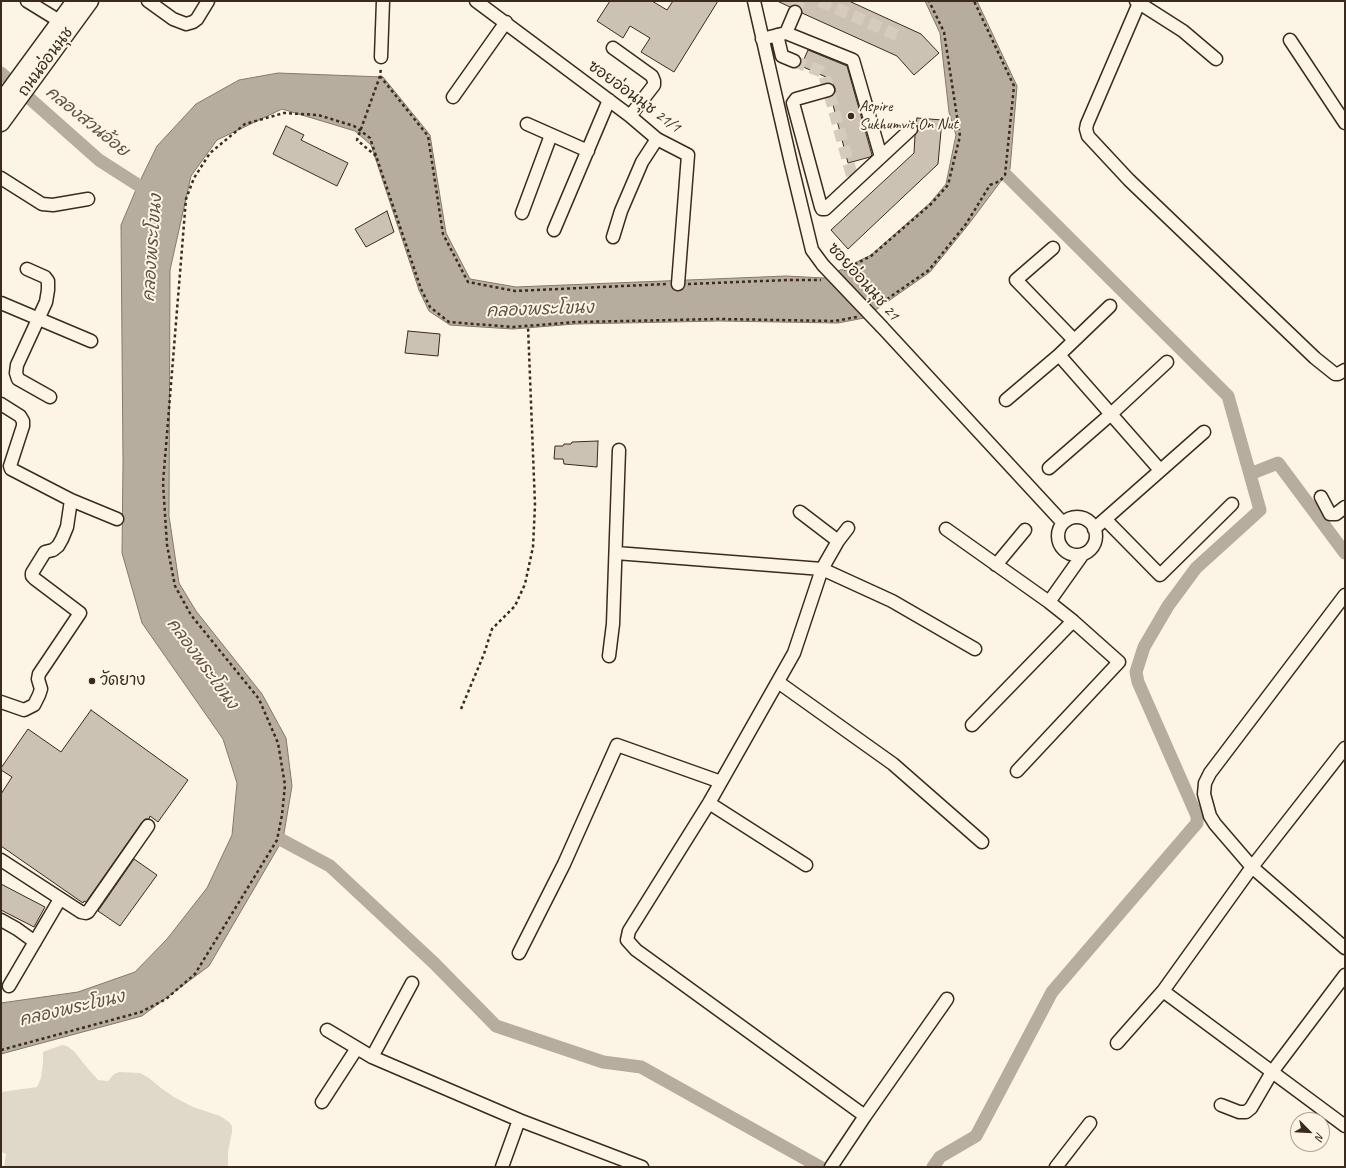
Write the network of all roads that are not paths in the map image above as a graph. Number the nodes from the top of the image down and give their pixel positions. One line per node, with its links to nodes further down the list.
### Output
1 (27, 1): 12 (street)
2 (75, 1): 12 (main road, ถนนอ่อนนุช)
3 (90, 1): 12 (main road, ถนนอ่อนนุช)
4 (148, 1): 5 (street)
5 (208, 1)
6 (383, 1): 17 (street)
7 (476, 1): 11 (street, ซอยอ่อนนุช 21/1)
8 (754, 1): 14 (street, ซอยอ่อนนุช 21)
9 (1138, 2): 18 (street); 48 (street)
10 (795, 12): 13 (street)
11 (506, 22): 21 (street); 22 (street, ซอยอ่อนนุช 21/1)
12 (66, 24): 23 (main road, ถนนอ่อนนุช)
13 (782, 34): 14 (street); 19 (street); 32 (street)
14 (762, 39): 64 (street, ซอยอ่อนนุช 21, bridge)
15 (1290, 40): 26 (street)
16 (613, 48): 24 (street)
17 (381, 57)
18 (1216, 59)
19 (794, 61)
20 (828, 90): 32 (street)
21 (453, 97)
22 (609, 100): 24 (street, ซอยอ่อนนุช 21/1); 31 (street)
23 (4, 104): 25 (main road, ถนนอ่อนนุช)
24 (630, 116): 30 (street, ซอยอ่อนนุช 21/1)
25 (1, 123)
26 (1345, 123)
27 (527, 124): 29 (street)
28 (911, 129): 32 (street)
29 (551, 135): 31 (street); 35 (street)
30 (657, 139): 37 (street); 40 (street, ซอยอ่อนนุช 21/1)
31 (588, 151): 36 (street)
32 (881, 157)
33 (1, 178): 34 (street)
34 (88, 199)
35 (522, 213)
36 (554, 230)
37 (613, 237)
38 (1053, 248): 44 (street)
39 (27, 269): 43 (street)
40 (678, 284)
41 (1, 303): 43 (street)
42 (1110, 306): 44 (street)
43 (39, 320): 45 (street); 49 (street)
44 (1074, 340): 46 (street)
45 (91, 341)
46 (1059, 355): 50 (street); 52 (street)
47 (1168, 362): 52 (street)
48 (1345, 370)
49 (50, 397)
50 (1006, 400)
51 (1, 404): 58 (street)
52 (1111, 414): 55 (street); 56 (street)
53 (1204, 432): 56 (street)
54 (619, 450): 70 (street)
55 (1049, 468)
56 (1160, 470): 63 (street)
57 (1321, 497): 60 (street)
58 (71, 500): 62 (street); 80 (street)
59 (1232, 504): 63 (street)
60 (1345, 507)
61 (800, 512): 69 (street)
62 (117, 519)
63 (1105, 519): 67 (street)
64 (1064, 523): 67 (street); 71 (street)
65 (848, 528): 69 (street)
66 (946, 529): 72 (street)
67 (1094, 529): 71 (street)
68 (1025, 530): 72 (street)
69 (838, 541): 73 (street)
70 (616, 553): 73 (street); 78 (street)
71 (1083, 554): 75 (street)
72 (996, 565): 75 (street)
73 (822, 569): 77 (street); 79 (street)
74 (1345, 595): 90 (street)
75 (1049, 602): 76 (street)
76 (1074, 621): 81 (street); 83 (street)
77 (975, 649)
78 (610, 656)
79 (778, 682): 84 (street); 87 (street)
80 (1, 702)
81 (972, 725)
82 (1345, 748): 90 (street)
83 (1017, 771)
84 (721, 782): 85 (street); 95 (street)
85 (709, 803): 89 (street); 108 (street)
86 (148, 826): 91 (street)
87 (982, 842)
88 (1, 860): 91 (street)
89 (806, 865)
90 (1252, 867): 94 (street); 99 (street)
91 (60, 899): 93 (street)
92 (1, 920): 93 (street)
93 (35, 942): 98 (street)
94 (1345, 948)
95 (519, 953)
96 (1345, 975): 105 (street)
97 (412, 983): 104 (street)
98 (8, 986)
99 (1163, 991): 102 (street); 105 (street)
100 (947, 999): 108 (street)
101 (327, 1030): 103 (street)
102 (1117, 1043)
103 (357, 1048): 104 (street); 106 (street)
104 (372, 1057): 109 (street)
105 (1272, 1072): 107 (street); 111 (street)
106 (322, 1102)
107 (1221, 1104)
108 (865, 1116): 112 (street)
109 (519, 1120): 113 (street); 114 (street)
110 (1090, 1123): 115 (street)
111 (1345, 1126)
112 (834, 1163)
113 (502, 1167)
114 (642, 1167)
115 (1056, 1167)

